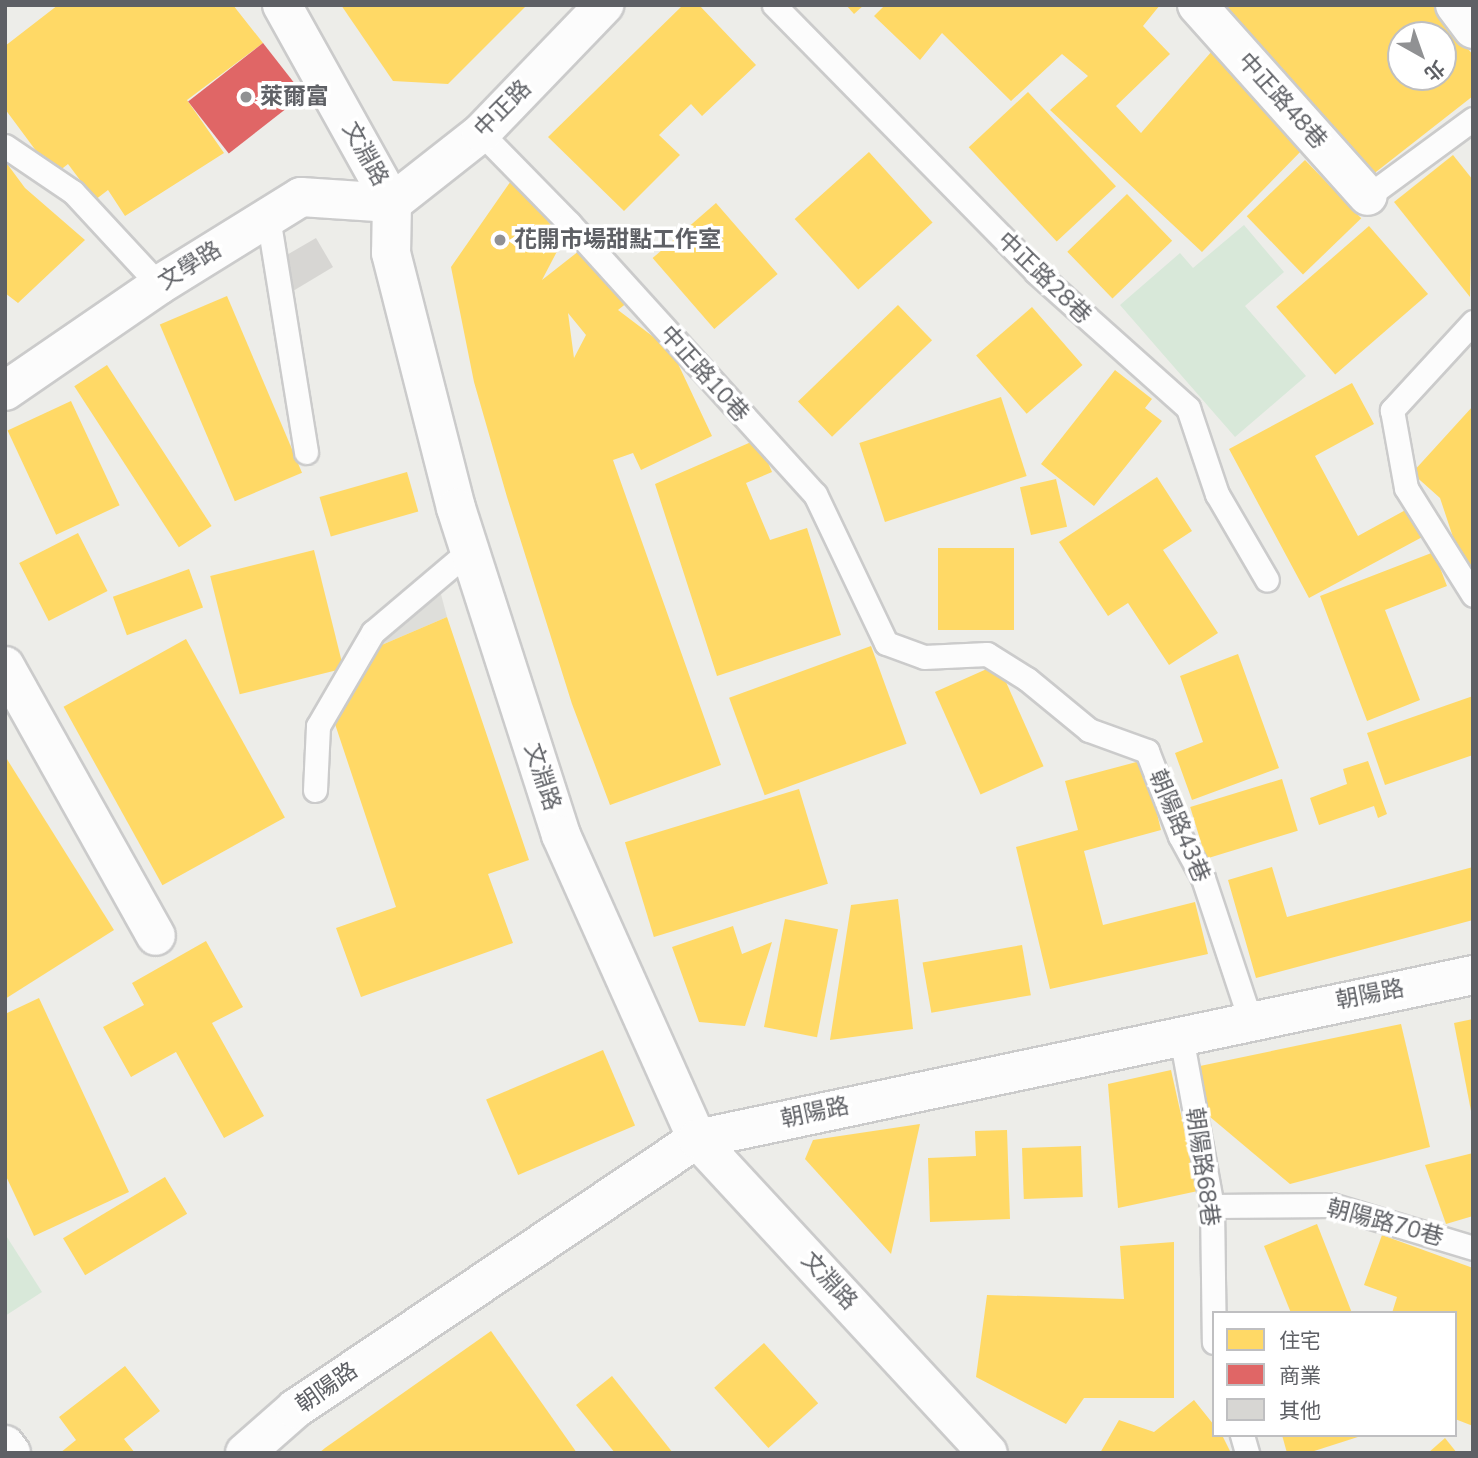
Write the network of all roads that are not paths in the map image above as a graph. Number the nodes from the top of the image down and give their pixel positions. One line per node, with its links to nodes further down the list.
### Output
1 (282, 5): 11 (street, 文淵路)
2 (604, 5): 8 (street, 中正路)
3 (774, 5): 18 (lane, 中正路28巷)
4 (1197, 5): 10 (street, 中正路48巷)
5 (1455, 5): 6 (street)
6 (1473, 29)
7 (1473, 119): 10 (lane)
8 (481, 133): 11 (street, 中正路); 20 (lane, 中正路10巷)
9 (5, 146): 13 (lane)
10 (1368, 196)
11 (392, 203): 12 (street, 文學路); 17 (street, 文淵路)
12 (268, 217): 13 (street, 文學路); 16 (lane)
13 (159, 285): 15 (street, 文學路)
14 (1473, 322): 19 (lane)
15 (5, 391)
16 (306, 452)
17 (470, 550): 22 (lane); 27 (street, 文淵路)
18 (1267, 580)
19 (1473, 595)
20 (886, 643): 25 (lane, 朝陽路43巷)
21 (5, 666): 23 (street)
22 (315, 790)
23 (156, 936)
24 (1473, 975): 25 (street, 朝陽路)
25 (1250, 1019): 26 (street, 朝陽路)
26 (1181, 1036): 27 (street, 朝陽路); 28 (lane, 朝陽路68巷)
27 (697, 1139): 33 (street, 朝陽路); 34 (street, 文淵路)
28 (1212, 1206): 29 (lane, 朝陽路70巷); 30 (lane, 朝陽路68巷)
29 (1473, 1248)
30 (1214, 1311)
31 (5, 1445): 32 (street)
32 (11, 1453)
33 (245, 1453)
34 (988, 1453)

